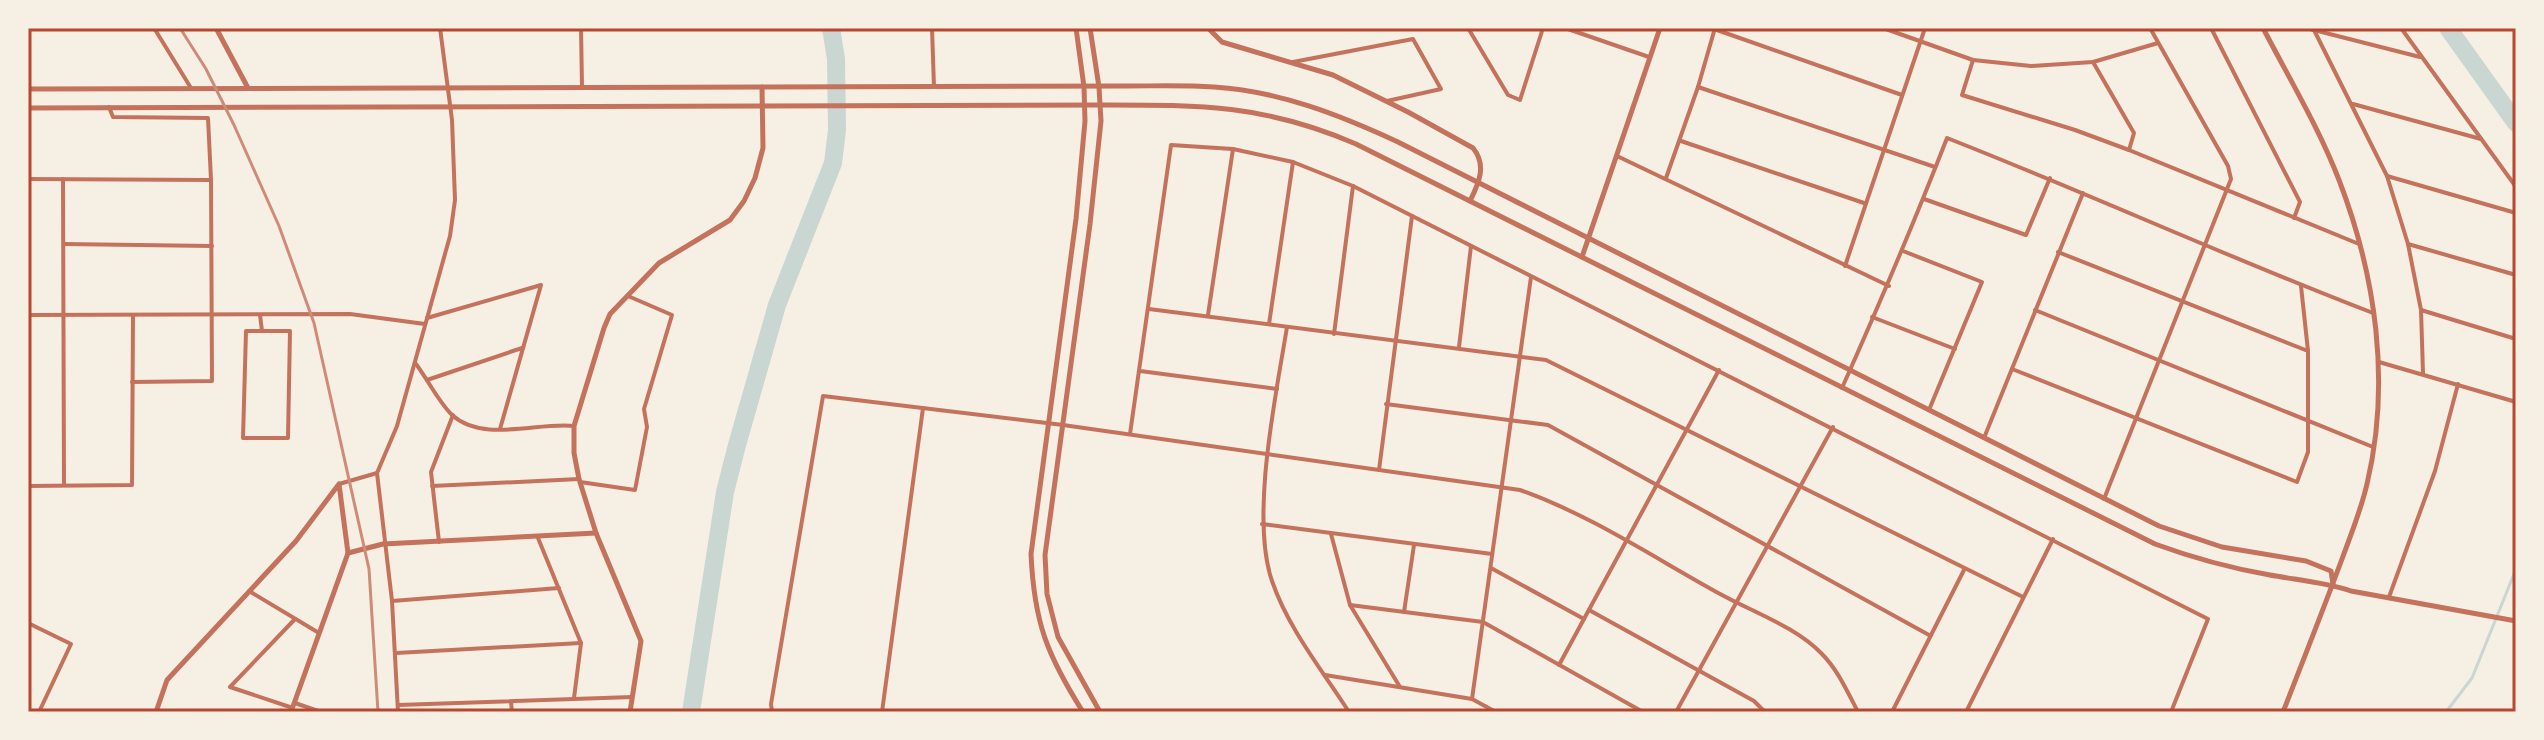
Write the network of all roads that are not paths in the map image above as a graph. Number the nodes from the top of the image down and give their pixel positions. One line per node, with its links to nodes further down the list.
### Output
1 (154, 28): 37 (street)
2 (216, 28): 38 (street)
3 (440, 28): 39 (street)
4 (581, 28): 31 (street)
5 (932, 28): 33 (street)
6 (1076, 28): 34 (street)
7 (1090, 28): 35 (street)
8 (1208, 28): 29 (street)
9 (1468, 28): 10 (street)
10 (1543, 28)
11 (1565, 28): 23 (street)
12 (1598, 28): 23 (street)
13 (1660, 28): 26 (street)
14 (1714, 28): 36 (street); 41 (street)
15 (1883, 28): 24 (street)
16 (1925, 28): 24 (street)
17 (2150, 28): 25 (street)
18 (2211, 28): 76 (street)
19 (2263, 28): 80 (street)
20 (2306, 28): 21 (street)
21 (2313, 28): 27 (street); 45 (street)
22 (2401, 28): 27 (street)
23 (1594, 38): 26 (street)
24 (1921, 41): 28 (street); 41 (street)
25 (2158, 43): 30 (street); 69 (street)
26 (1650, 58): 57 (street)
27 (2423, 58): 52 (street)
28 (1973, 60): 30 (street); 42 (street)
29 (1291, 62): 43 (street); 43 (street)
30 (2093, 62): 56 (street)
31 (582, 87): 32 (street); 39 (street)
32 (762, 87): 33 (street); 49 (street)
33 (934, 87): 34 (street)
34 (1084, 87): 35 (street); 47 (street)
35 (1099, 87): 48 (street); 66 (street)
36 (1698, 87): 53 (street); 55 (street)
37 (191, 88): 38 (street); 40 (street)
38 (248, 88): 39 (street)
39 (450, 88): 46 (street)
40 (28, 89)
41 (1902, 95): 55 (street)
42 (1962, 95): 44 (street); 56 (street)
43 (1387, 101): 66 (street)
44 (1959, 104)
45 (2353, 104): 52 (street); 60 (street)
46 (451, 105): 49 (street); 50 (street); 105 (street)
47 (1085, 105): 48 (street); 49 (street); 139 (street)
48 (1100, 105): 72 (street); 140 (street)
49 (763, 106): 92 (street)
50 (109, 107): 51 (street); 65 (street)
51 (28, 108)
52 (2481, 139): 68 (street)
53 (1681, 141): 64 (street); 73 (street)
54 (1233, 149): 58 (street); 94 (street); 103 (street)
55 (1884, 150): 59 (street); 73 (street)
56 (2129, 150): 69 (street)
57 (1617, 156): 64 (street); 77 (street)
58 (1293, 162): 67 (street); 106 (street)
59 (1936, 167): 61 (street); 71 (street)
60 (2387, 176): 74 (street); 79 (street)
61 (2050, 178): 70 (street); 71 (street)
62 (28, 179): 63 (street)
63 (63, 179): 65 (street); 78 (street)
64 (1666, 179): 87 (street)
65 (211, 180): 81 (street)
66 (1478, 183): 72 (street); 77 (street)
67 (1353, 186): 75 (street); 110 (street)
68 (2516, 187)
69 (2228, 191): 76 (street); 83 (street)
70 (2083, 193): 83 (street); 85 (street)
71 (1924, 199): 84 (street)
72 (1470, 201): 86 (street)
73 (1864, 203): 87 (street)
74 (2516, 213)
75 (1412, 216): 82 (street); 112 (street)
76 (2294, 218): 80 (street)
77 (1589, 240): 86 (street); 123 (street)
78 (64, 244): 81 (street); 99 (street)
79 (2408, 244): 88 (street); 96 (street)
80 (2361, 245): 97 (street)
81 (212, 246): 101 (street)
82 (1471, 246): 89 (street); 114 (street)
83 (2205, 246): 91 (street); 93 (street)
84 (1903, 251): 90 (street); 115 (street)
85 (2058, 252): 93 (street); 95 (street)
86 (1582, 257): 129 (street)
87 (1845, 266): 90 (street)
88 (2516, 275)
89 (1531, 276): 117 (street); 122 (street)
90 (1889, 286): 104 (street)
91 (2301, 286): 97 (street); 116 (street)
92 (628, 296): 141 (street); 151 (street)
93 (2183, 302): 116 (street); 118 (street)
94 (1149, 309): 103 (street); 124 (street)
95 (2035, 310): 118 (street); 121 (street)
96 (2421, 310): 111 (street); 125 (street)
97 (2375, 314): 119 (street)
98 (28, 315): 99 (street)
99 (62, 315): 100 (street); 153 (street)
100 (133, 315): 101 (street); 127 (street)
101 (211, 315): 102 (street); 127 (street)
102 (260, 315): 107 (street); 109 (street)
103 (1208, 315): 106 (street)
104 (1872, 317): 115 (street); 123 (street)
105 (427, 318): 107 (street); 113 (street)
106 (1269, 324): 108 (street)
107 (426, 325): 120 (street)
108 (1287, 327): 110 (street); 130 (street)
109 (262, 331): 109 (street)
110 (1334, 334): 112 (street)
111 (2516, 339)
112 (1394, 340): 114 (street); 132 (street)
113 (522, 348): 126 (street); 143 (street)
114 (1459, 348): 117 (street)
115 (1955, 349): 134 (street)
116 (2308, 351): 137 (street)
117 (1520, 357): 138 (street); 144 (street)
118 (2160, 359): 136 (street); 137 (street)
119 (2379, 362): 125 (street); 147 (street)
120 (416, 364): 126 (street); 150 (street)
121 (2012, 369): 136 (street); 146 (street)
122 (1719, 370): 142 (street); 144 (street)
123 (1850, 370): 129 (street); 134 (street)
124 (1140, 371): 130 (street); 145 (street)
125 (2423, 373): 128 (street)
126 (427, 380): 135 (street)
127 (132, 382): 153 (street)
128 (2458, 384): 131 (street); 178 (street)
129 (1842, 388): 174 (street)
130 (1277, 389): 148 (street)
131 (2516, 402)
132 (1386, 404): 138 (street); 149 (street)
133 (923, 408): 139 (street); 210 (street); 211 (street)
134 (1929, 410): 146 (street)
135 (453, 415): 143 (street); 156 (street)
136 (2135, 418): 137 (street); 159 (street)
137 (2307, 419): 147 (street)
138 (1511, 420): 154 (street); 157 (street)
139 (1048, 423): 140 (street); 212 (street)
140 (1063, 425): 145 (street); 213 (street)
141 (574, 426): 143 (street); 151 (street)
142 (1833, 427): 158 (street); 164 (street)
143 (500, 429)
144 (1687, 431): 154 (street); 158 (street)
145 (1130, 434): 148 (street)
146 (1984, 438): 159 (street)
147 (2373, 447): 174 (street)
148 (1269, 454): 149 (street); 160 (street)
149 (1379, 470): 157 (street)
150 (377, 473): 152 (street); 167 (street)
151 (579, 481): 156 (street); 161 (street)
152 (339, 484): 170 (street); 176 (street)
153 (64, 485): 155 (street)
154 (1658, 485): 165 (street); 169 (street)
155 (28, 486)
156 (432, 486): 166 (street)
157 (1501, 487): 165 (street); 171 (street)
158 (1800, 487): 169 (street); 173 (street)
159 (2104, 499): 174 (street)
160 (1262, 524): 162 (street); 195 (street)
161 (596, 533): 163 (street); 197 (street)
162 (1331, 533): 168 (street); 181 (street)
163 (538, 538): 166 (street); 175 (street)
164 (2053, 539): 177 (street); 221 (street)
165 (1627, 541): 180 (street); 182 (street)
166 (439, 542): 167 (street)
167 (383, 544): 170 (street); 179 (street)
168 (1414, 545): 171 (street); 183 (street)
169 (1768, 545): 180 (street); 190 (street)
170 (348, 553): 189 (street)
171 (1492, 554): 172 (street)
172 (1491, 568): 185 (street); 187 (street)
173 (1964, 570): 177 (street); 190 (street)
174 (2333, 584): 178 (street); 222 (street)
175 (559, 588): 179 (street); 191 (street)
176 (249, 591): 184 (street); 205 (street)
177 (2023, 597): 220 (street)
178 (2389, 597): 186 (street)
179 (392, 601): 192 (street)
180 (1736, 602): 194 (street); 218 (street)
181 (1350, 605): 183 (street); 196 (street)
182 (1589, 610): 185 (street); 194 (street)
183 (1404, 612): 187 (street)
184 (295, 619): 189 (street); 202 (street)
185 (1584, 619): 193 (street)
186 (2516, 621)
187 (1483, 622): 193 (street); 199 (street)
188 (28, 623): 204 (street)
189 (319, 633): 202 (street)
190 (1929, 635): 219 (street)
191 (581, 643): 192 (street); 198 (street)
192 (396, 653): 201 (street)
193 (1559, 665): 203 (street)
194 (1699, 670): 216 (street); 217 (street)
195 (1325, 675): 196 (street); 214 (street)
196 (1400, 687): 199 (street)
197 (632, 697): 198 (street); 209 (street)
198 (574, 698): 200 (street)
199 (1472, 699): 215 (street)
200 (511, 702): 201 (street); 208 (street)
201 (398, 705): 207 (street)
202 (293, 708): 206 (street)
203 (1639, 711)
204 (39, 712)
205 (156, 712)
206 (321, 712)
207 (398, 712)
208 (512, 712)
209 (630, 712)
210 (772, 712)
211 (882, 712)
212 (1083, 712)
213 (1100, 712)
214 (1349, 712)
215 (1496, 712)
216 (1676, 712)
217 (1765, 712)
218 (1858, 712)
219 (1892, 712)
220 (1966, 712)
221 (2171, 712)
222 (2283, 712)

